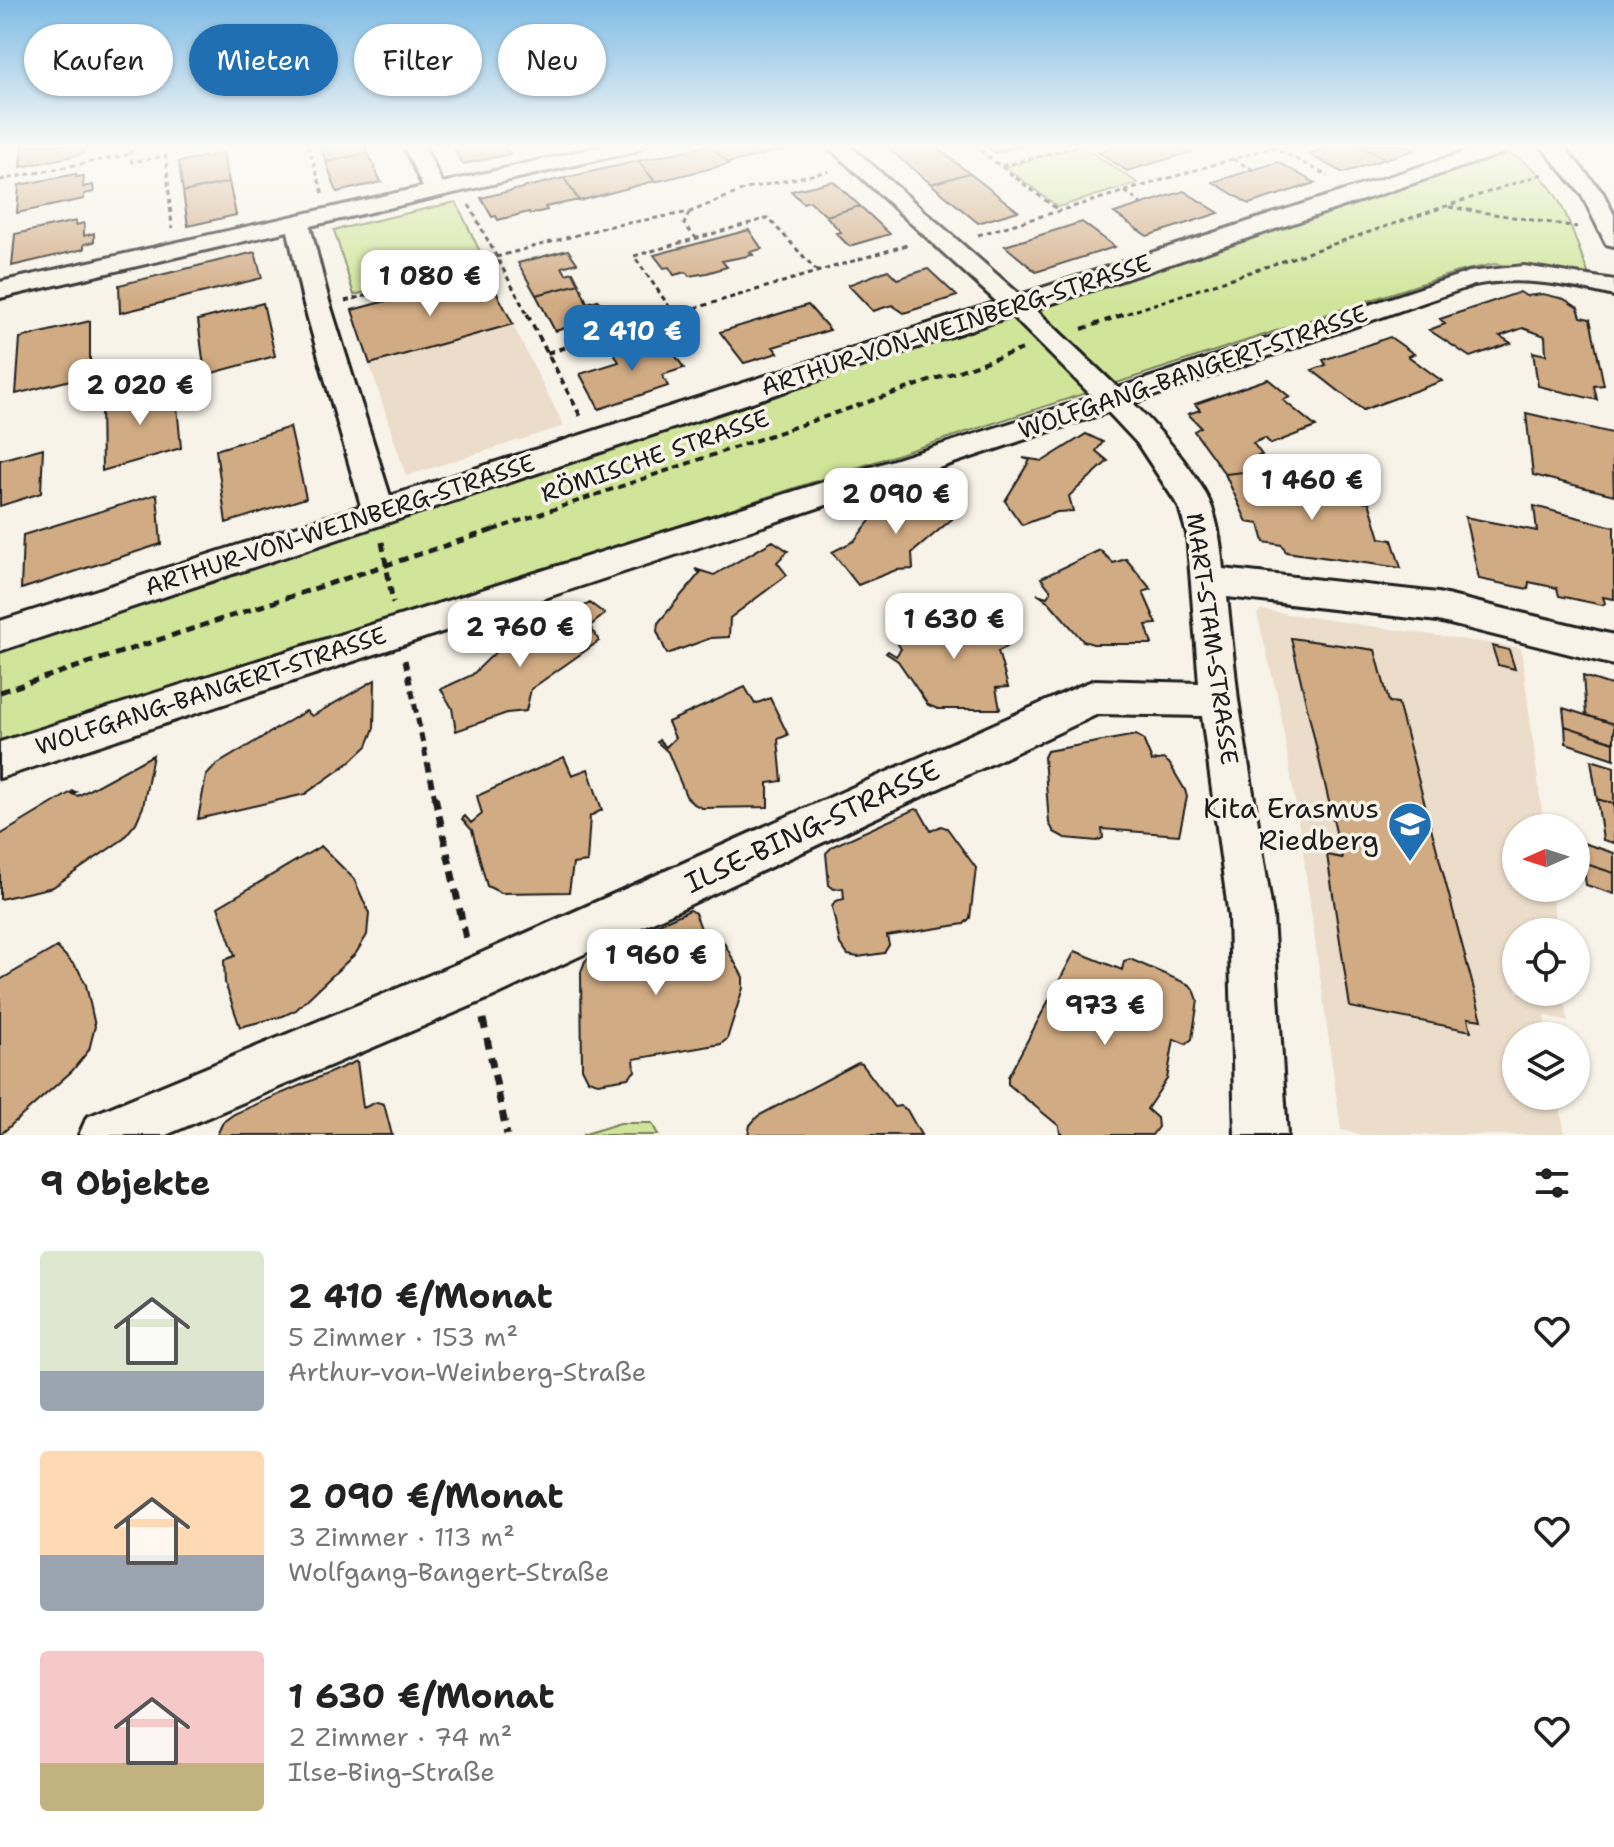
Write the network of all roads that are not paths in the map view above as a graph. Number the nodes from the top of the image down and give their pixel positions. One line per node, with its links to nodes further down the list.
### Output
1 (412, 198): 5 (street)
2 (896, 198): 9 (street, MART-STAM-STRASSE)
3 (1349, 198): 9 (street, ARTHUR-VON-WEINBERG-STRASSE)
4 (1594, 198): 6 (street)
5 (298, 223): 8 (street); 11 (street)
6 (1614, 239)
7 (1614, 288): 10 (street, WOLFGANG-BANGERT-STRASSE)
8 (0, 290)
9 (1017, 306): 10 (street, MART-STAM-STRASSE); 11 (street, ARTHUR-VON-WEINBERG-STRASSE)
10 (1113, 400): 12 (street, MART-STAM-STRASSE); 16 (street, WOLFGANG-BANGERT-STRASSE)
11 (379, 513): 13 (street, ARTHUR-VON-WEINBERG-STRASSE)
12 (1206, 581): 14 (street); 15 (street, MART-STAM-STRASSE)
13 (0, 636)
14 (1614, 650)
15 (1219, 700): 17 (street, ILSE-BING-STRASSE); 18 (street, MART-STAM-STRASSE)
16 (0, 760)
17 (105, 1135)
18 (1261, 1135)

